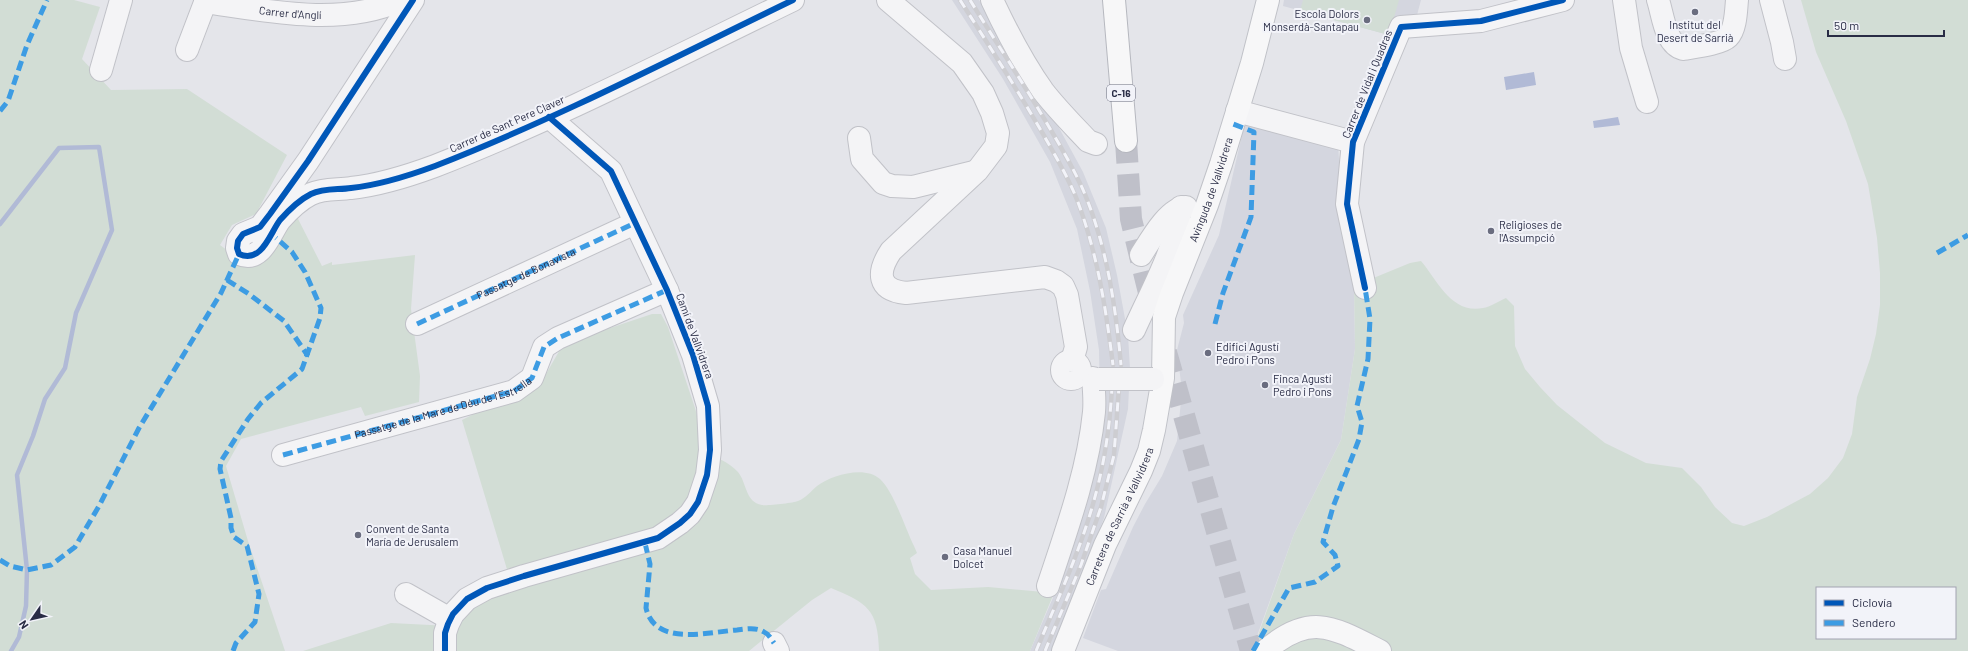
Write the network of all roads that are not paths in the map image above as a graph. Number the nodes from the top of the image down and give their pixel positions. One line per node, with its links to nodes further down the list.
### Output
1 (121, 0): 18 (street)
2 (401, 0): 15 (street, Carrer d'Anglí)
3 (412, 0): 21 (street, Carrer de Sant Pere Claver)
4 (793, 0): 21 (street, Carrer de Sant Pere Claver)
5 (888, 0): 26 (street)
6 (992, 0): 25 (street)
7 (1114, 0): 23 (main road, C-16)
8 (1268, 0): 20 (main road, Avinguda de Vallvidrera)
9 (1563, 0): 24 (street, Carrer de Vidal i Quadras)
10 (1624, 0): 19 (street)
11 (1658, 0): 12 (street)
12 (1738, 0)
13 (1771, 0): 17 (street)
14 (206, 1): 15 (street, Carrer d'Anglí); 16 (street)
15 (331, 7)
16 (188, 50)
17 (1784, 59)
18 (101, 70)
19 (1647, 102)
20 (1236, 111): 24 (street, Carrer de Vidal i Quadras); 27 (main road, Avinguda de Vallvidrera)
21 (549, 117): 29 (street, Camí de Vallvidrera)
22 (859, 138): 26 (street)
23 (1126, 141)
24 (1353, 142): 31 (street, Carrer de Vidal i Quadras)
25 (1096, 144)
26 (977, 171): 35 (street)
27 (1207, 205): 28 (street); 36 (main road, Avinguda de Vallvidrera)
28 (1181, 207): 30 (street); 34 (street)
29 (635, 223): 32 (street, Camí de Vallvidrera); 33 (street, Passatge de Bonavista)
30 (1141, 254)
31 (1365, 288)
32 (667, 290): 37 (street, Passatge de la Mare de Déu de l'Estrella); 40 (street, Camí de Vallvidrera)
33 (417, 324)
34 (1134, 330)
35 (1086, 373): 36 (street, bridge); 38 (street)
36 (1158, 378): 42 (main road, Carretera de Sarrià a Vallvidrera)
37 (283, 454)
38 (1048, 586)
39 (406, 594): 40 (street)
40 (450, 619): 41 (street, Camí de Vallvidrera)
41 (445, 651)
42 (1062, 651)
43 (1265, 651): 44 (main road)
44 (1380, 651)

